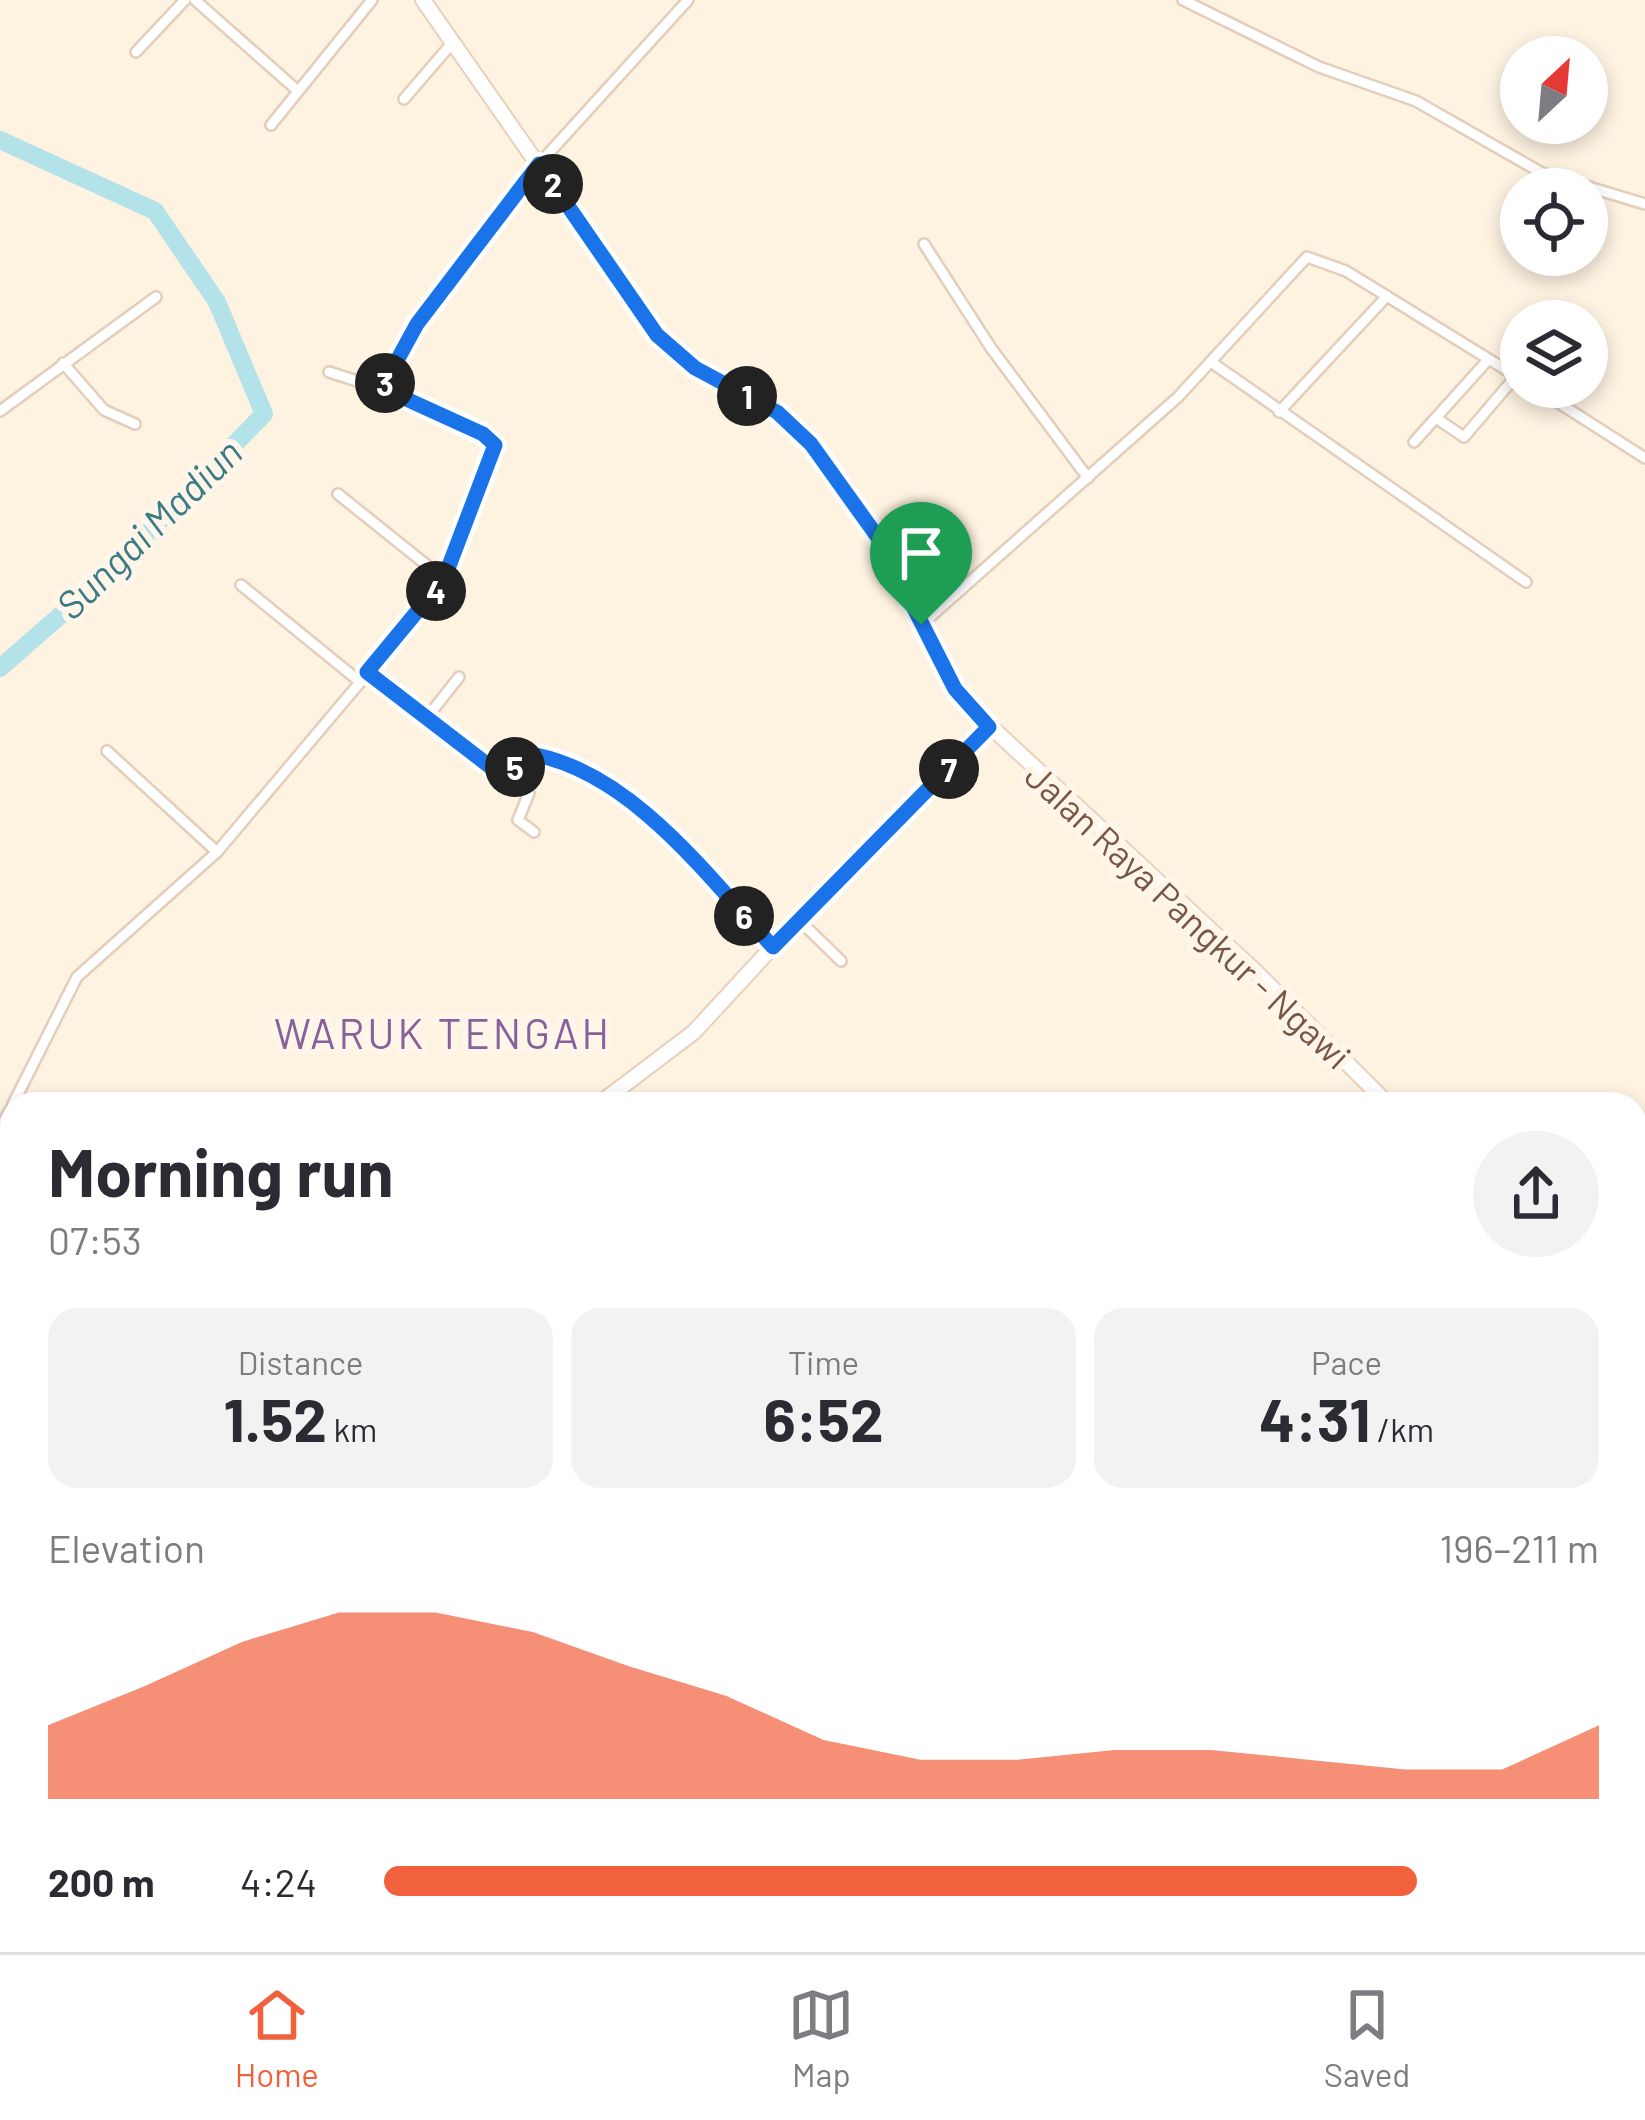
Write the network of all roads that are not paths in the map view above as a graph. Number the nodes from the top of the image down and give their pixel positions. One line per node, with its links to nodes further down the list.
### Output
1 (185, 0): 8 (street)
2 (195, 0): 9 (street)
3 (371, 0): 9 (street)
4 (423, 0): 7 (main road, Jalan Raya Pangkur - Ngawi)
5 (688, 0): 12 (street)
6 (1183, 0): 13 (street)
7 (454, 42): 10 (street); 12 (main road, Jalan Raya Pangkur - Ngawi)
8 (136, 52)
9 (298, 92): 11 (street)
10 (404, 99)
11 (271, 124)
12 (539, 164): 22 (street); 36 (main road, Jalan Raya Pangkur - Ngawi)
13 (1645, 204)
14 (924, 244): 31 (street)
15 (1387, 296): 17 (street); 18 (street); 26 (street)
16 (156, 298): 19 (street)
17 (1487, 361): 20 (street); 27 (street)
18 (1211, 362): 26 (street); 31 (street)
19 (63, 363): 25 (street); 28 (street)
20 (1500, 368)
21 (328, 372): 22 (street)
22 (382, 388): 33 (street)
23 (1500, 398): 27 (street)
24 (1568, 408): 30 (street)
25 (0, 411)
26 (1279, 412): 34 (street)
27 (1436, 418): 29 (street)
28 (135, 424)
29 (1414, 442)
30 (1644, 455)
31 (1088, 478): 36 (street)
32 (338, 494): 33 (street)
33 (444, 579): 37 (street)
34 (1526, 582)
35 (241, 584): 37 (street)
36 (921, 625): 40 (main road, Jalan Raya Pangkur - Ngawi)
37 (363, 676): 39 (street); 44 (street)
38 (460, 677): 39 (street)
39 (425, 720): 42 (street)
40 (989, 727): 45 (main road); 50 (main road, Jalan Raya Pangkur - Ngawi)
41 (107, 751): 44 (street)
42 (509, 774): 43 (street); 46 (street)
43 (534, 832)
44 (217, 852): 48 (street)
45 (797, 919): 46 (main road); 47 (street)
46 (773, 947): 49 (main road)
47 (841, 962)
48 (21, 1092)
49 (614, 1092)
50 (1376, 1092)

